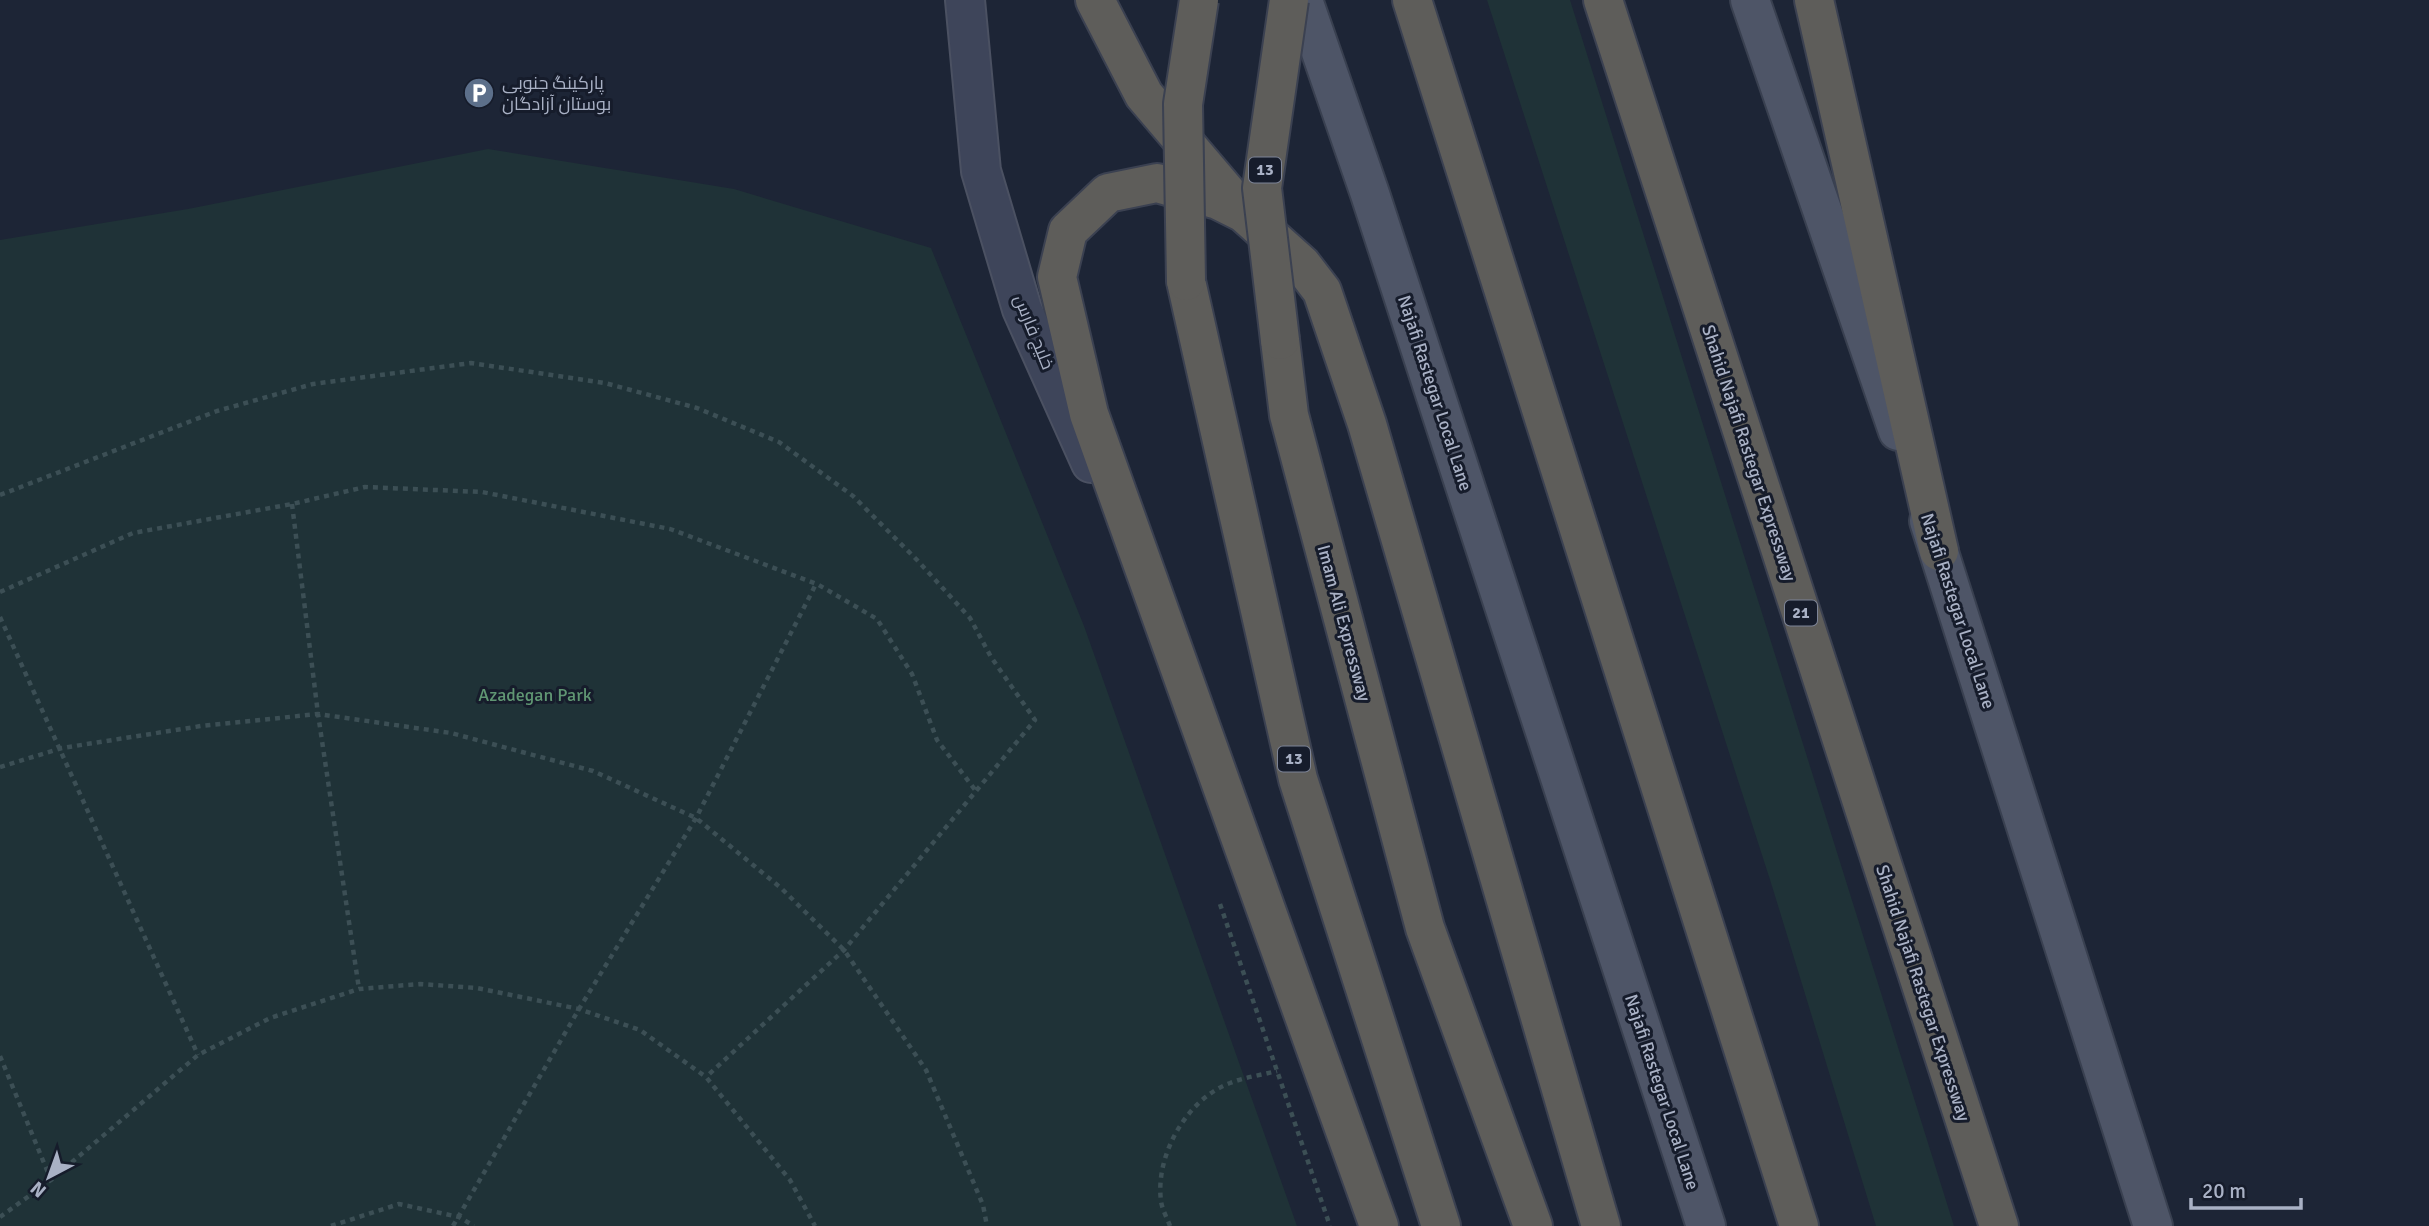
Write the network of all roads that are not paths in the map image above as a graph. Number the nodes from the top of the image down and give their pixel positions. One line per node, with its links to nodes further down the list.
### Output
1 (965, 0): 12 (main road, خلیج فارس)
2 (1095, 0): 10 (highway)
3 (1199, 0): 14 (highway, 13, bridge)
4 (1289, 0): 15 (highway, Imam Ali Expressway / 13, bridge)
5 (1303, 0): 17 (main road, Najafi Rastegar Local Lane)
6 (1412, 0): 18 (highway)
7 (1603, 0): 19 (highway, Shahid Najafi Rastegar Expressway / 21)
8 (1750, 0): 11 (main road, Najafi Rastegar Local Lane)
9 (1814, 0): 11 (highway)
10 (1244, 213): 12 (highway); 16 (highway)
11 (1939, 551): 20 (main road, Najafi Rastegar Local Lane)
12 (1172, 645): 13 (highway)
13 (1379, 1226)
14 (1441, 1226)
15 (1533, 1226)
16 (1601, 1226)
17 (1706, 1226)
18 (1799, 1226)
19 (1999, 1226)
20 (2153, 1226)

